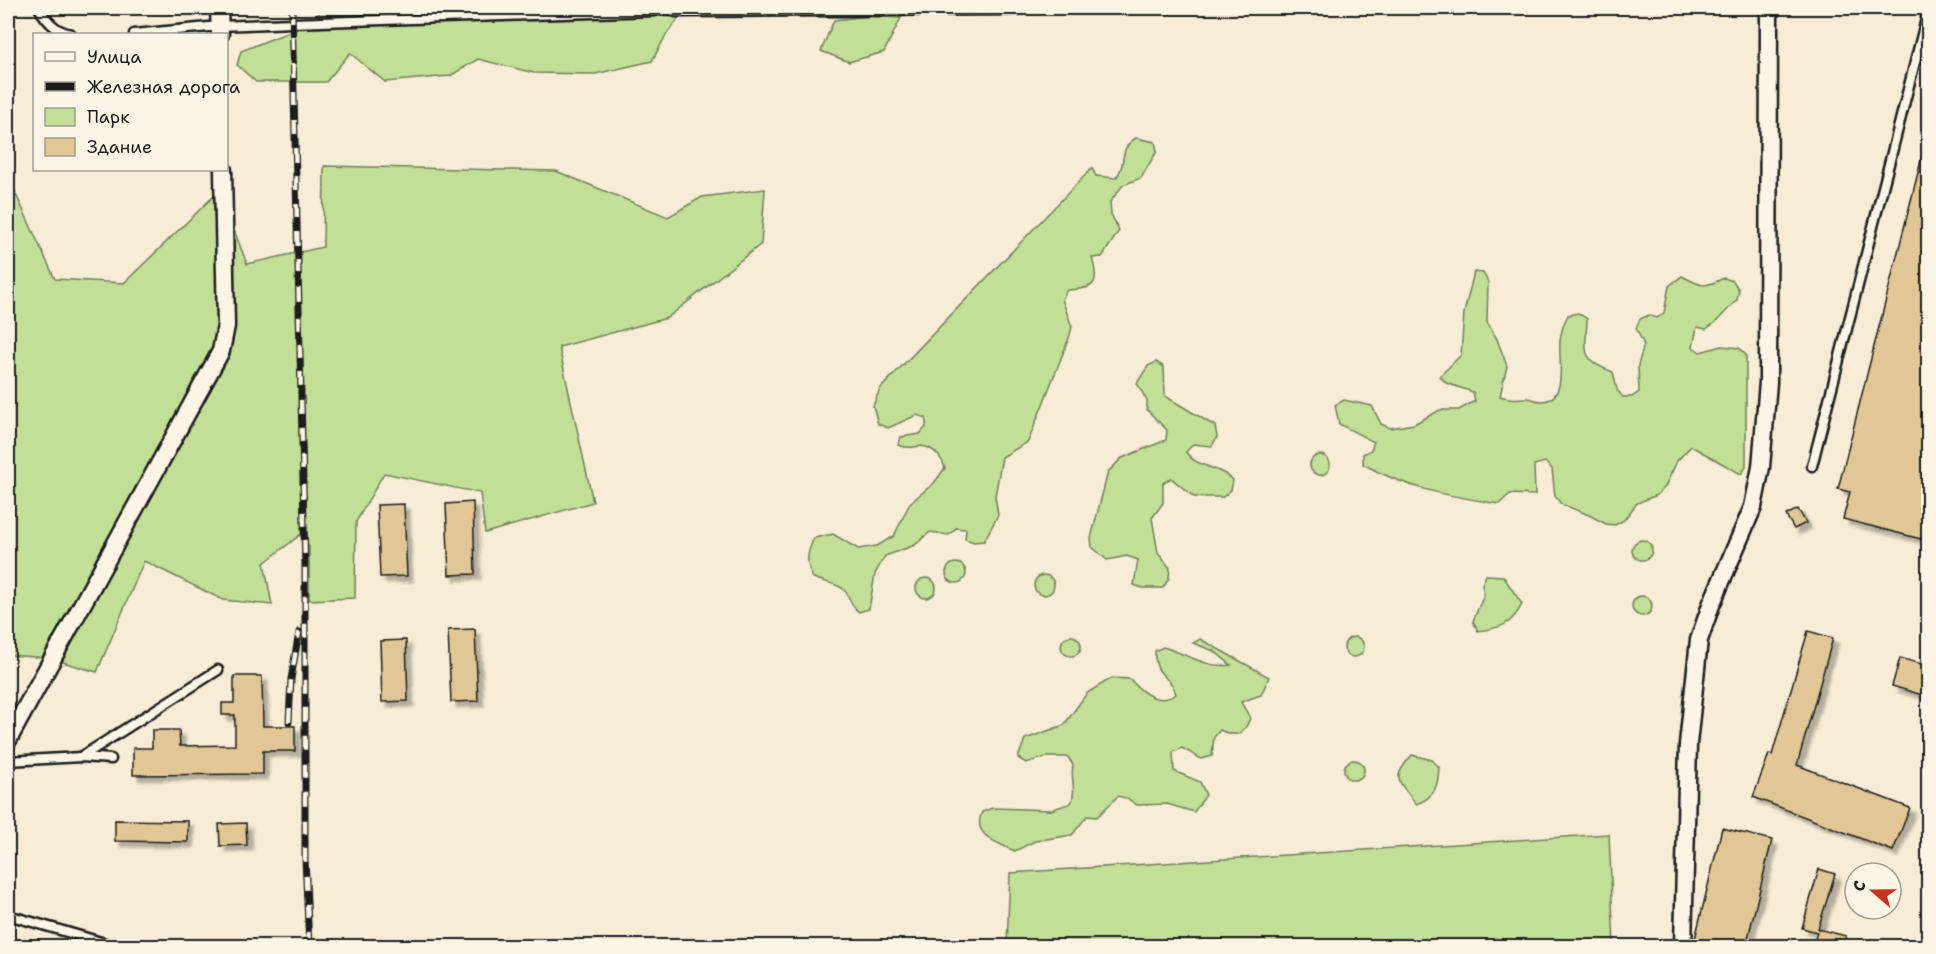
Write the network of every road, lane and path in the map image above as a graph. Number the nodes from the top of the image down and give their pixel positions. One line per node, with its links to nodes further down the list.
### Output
1 (39, 8): 9 (lane)
2 (219, 8): 8 (street)
3 (667, 8): 4 (lane); 6 (lane)
4 (1031, 8)
5 (1769, 8): 20 (street)
6 (591, 10): 8 (lane)
7 (1929, 11): 12 (lane)
8 (220, 30): 10 (lane)
9 (64, 33)
10 (156, 33)
11 (223, 171): 14 (street)
12 (1812, 466)
13 (218, 670): 15 (lane)
14 (8, 740)
15 (81, 757): 16 (lane); 17 (lane)
16 (111, 759)
17 (8, 761)
18 (8, 915): 19 (lane)
19 (115, 946)
20 (1683, 946)

